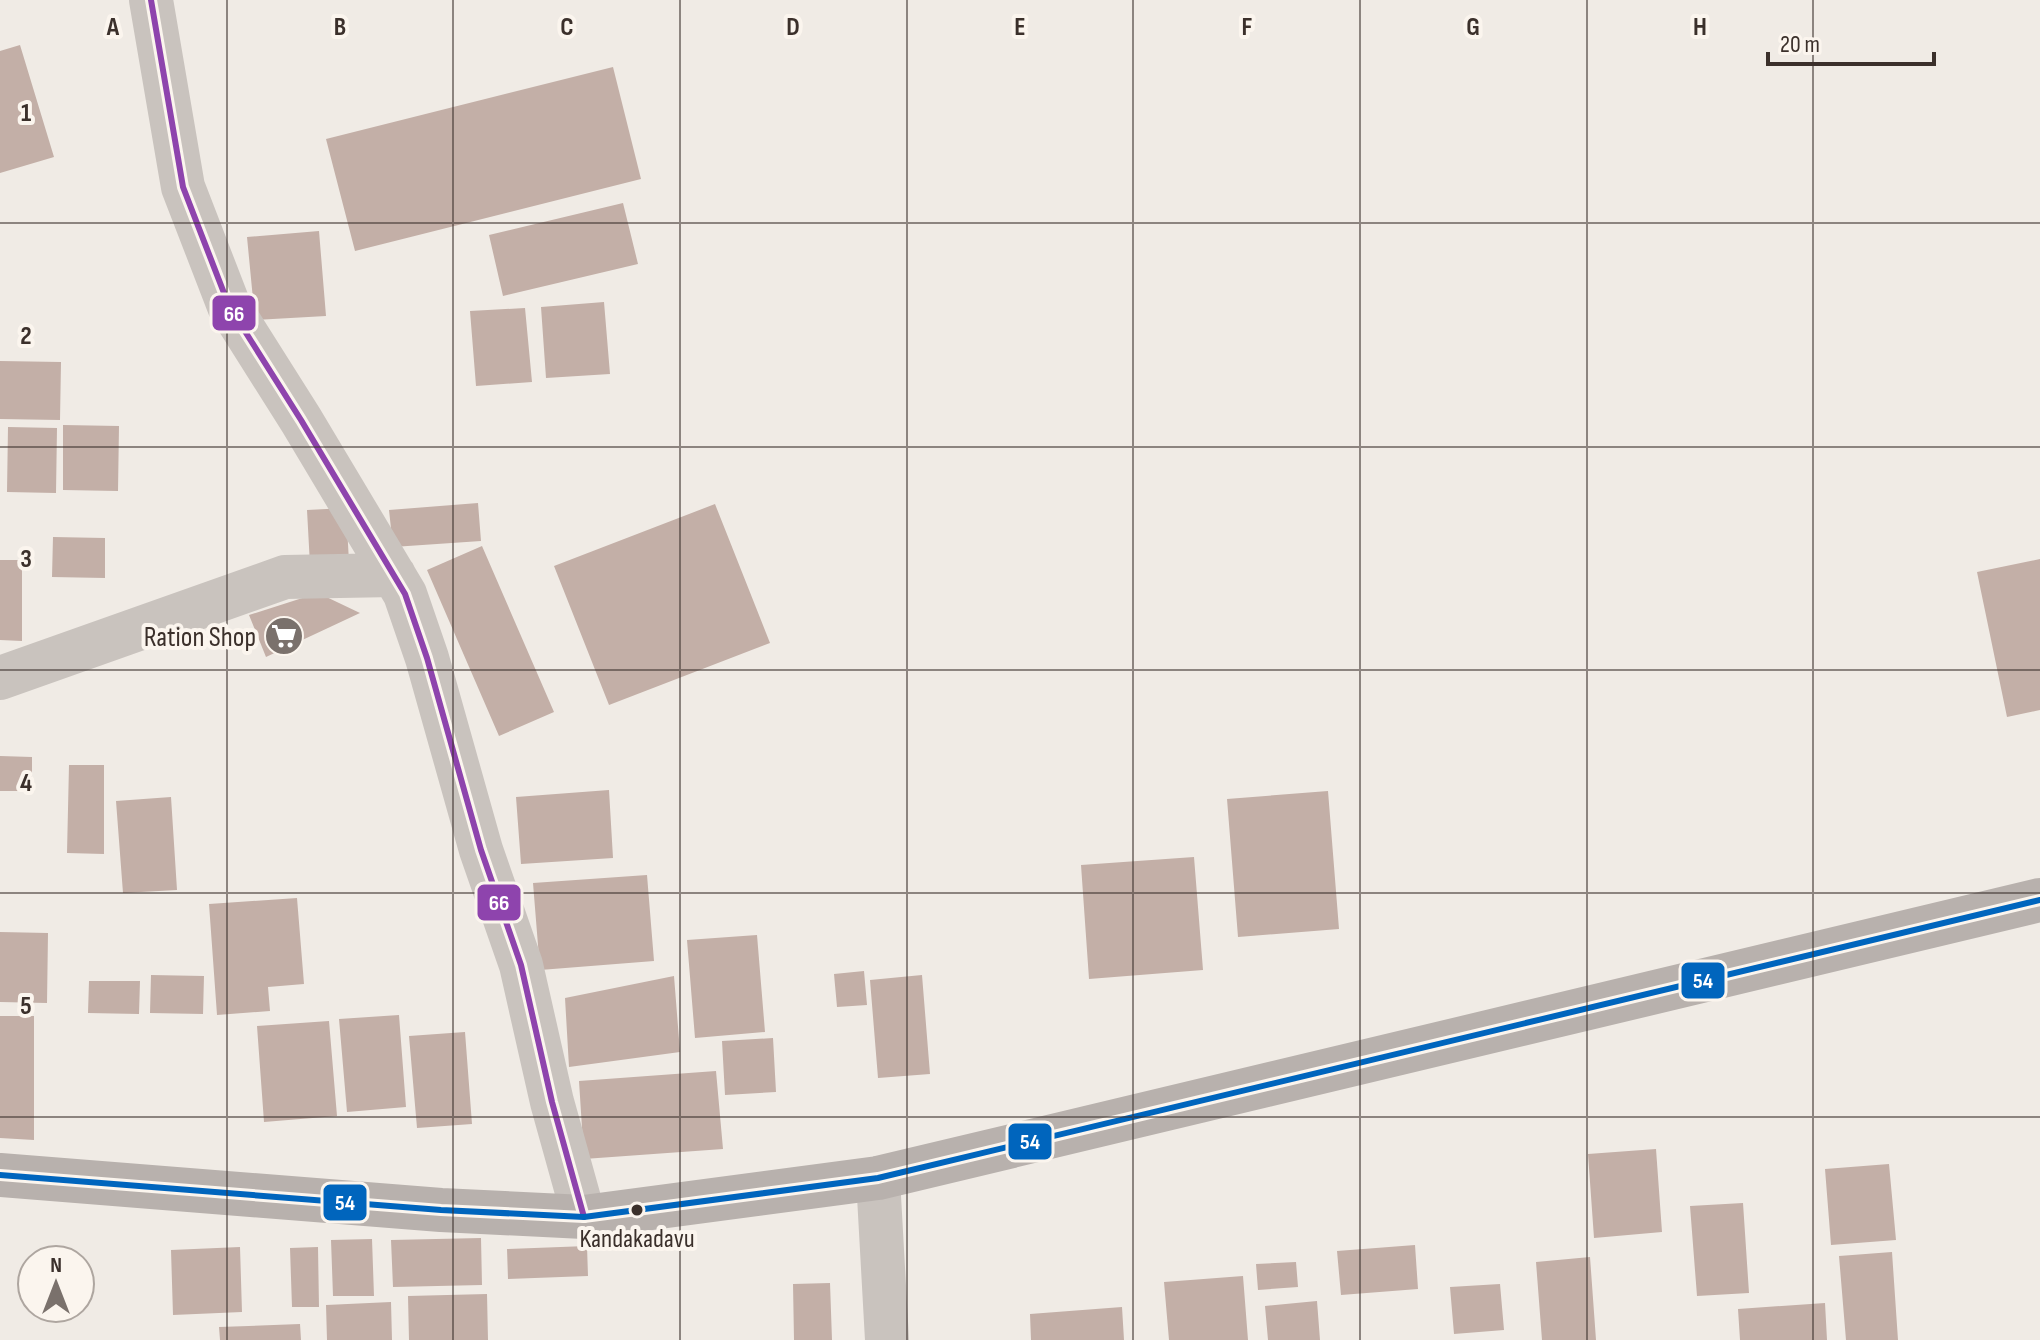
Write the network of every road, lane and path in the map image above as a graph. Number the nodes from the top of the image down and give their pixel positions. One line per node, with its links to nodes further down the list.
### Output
1 (151, 0): 2 (street)
2 (394, 575): 3 (street); 7 (street)
3 (0, 678)
4 (2040, 900): 6 (main road)
5 (0, 1175): 7 (main road)
6 (878, 1178): 7 (main road); 8 (street)
7 (584, 1217)
8 (887, 1340)

